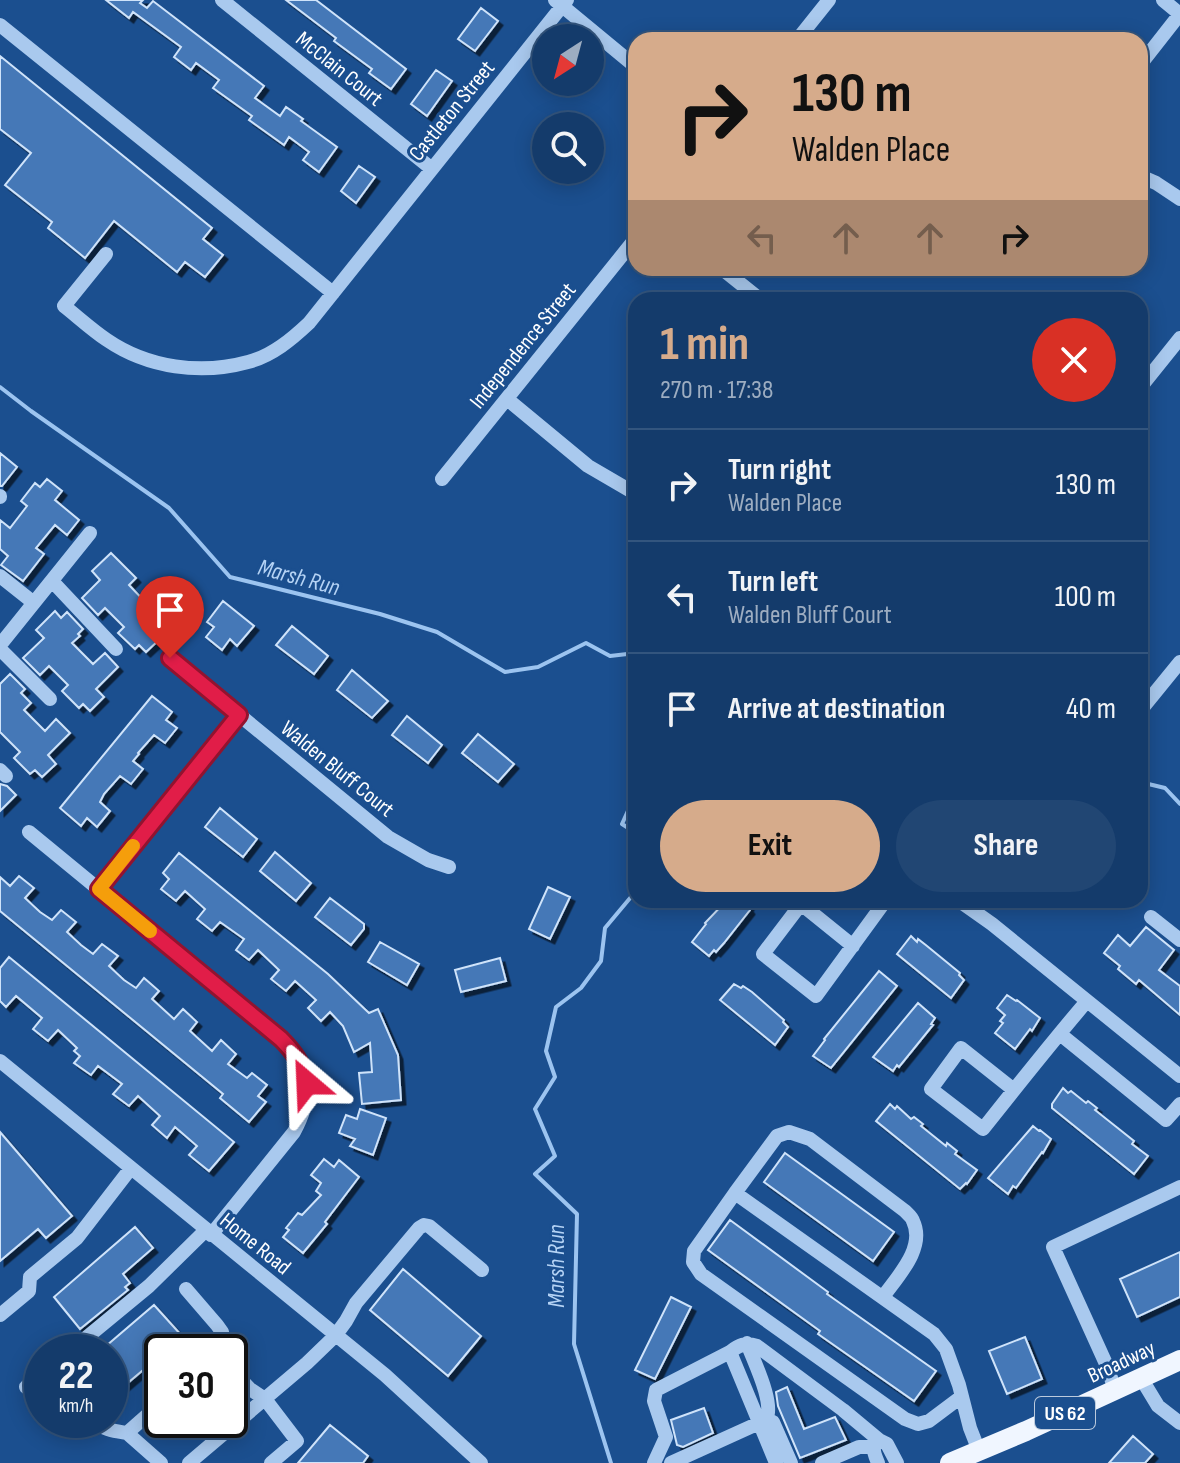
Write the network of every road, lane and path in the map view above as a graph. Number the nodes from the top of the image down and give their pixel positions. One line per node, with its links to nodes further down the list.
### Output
1 (222, 0): 10 (street, McClain Court)
2 (829, 0): 7 (street)
3 (1163, 0): 5 (street)
4 (561, 2): 9 (street); 10 (street, Castleton Street)
5 (1180, 14): 8 (street)
6 (0, 25): 17 (street)
7 (803, 32)
8 (1148, 55)
9 (628, 60)
10 (432, 169): 17 (street, Castleton Street)
11 (1148, 180): 12 (street)
12 (1180, 199)
13 (628, 248): 20 (street, Independence Street)
14 (106, 254): 17 (street, Castleton Street)
15 (731, 276): 16 (street)
16 (751, 292)
17 (333, 293)
18 (1180, 338): 19 (street)
19 (1148, 378)
20 (507, 399): 21 (street, Independence Street); 22 (street)
21 (442, 479)
22 (628, 489)
23 (90, 533): 25 (street)
24 (0, 576): 26 (street)
25 (52, 581): 26 (street); 28 (street)
26 (34, 603): 27 (street)
27 (0, 647): 31 (street)
28 (116, 649)
29 (170, 658): 33 (street, Walden Bluff Court)
30 (1180, 662): 32 (street)
31 (50, 699)
32 (1148, 701)
33 (239, 715): 35 (street, Walden Bluff Court); 36 (street)
34 (29, 832): 36 (street)
35 (449, 867)
36 (99, 889): 53 (street)
37 (798, 908): 43 (street)
38 (806, 908): 43 (street)
39 (880, 908): 43 (street)
40 (969, 908): 44 (street)
41 (1151, 917): 42 (street)
42 (1180, 940)
43 (853, 946)
44 (1087, 1001): 45 (street); 47 (street)
45 (1060, 1034): 48 (street); 49 (street)
46 (0, 1061): 50 (street, Home Road)
47 (1180, 1076)
48 (1014, 1090): 48 (street)
49 (1180, 1104)
50 (131, 1168): 53 (street, Home Road); 57 (street)
51 (1180, 1187): 66 (street)
52 (735, 1193): 56 (street); 56 (street); 67 (street)
53 (208, 1232): 58 (street); 60 (street, Home Road)
54 (482, 1270): 60 (street)
55 (186, 1289): 59 (street)
56 (883, 1297): 67 (street)
57 (0, 1315)
58 (91, 1334)
59 (222, 1334)
60 (335, 1336): 68 (street); 80 (street, Home Road)
61 (747, 1343): 62 (street); 70 (street); 74 (street)
62 (730, 1352): 70 (street); 81 (street)
63 (1180, 1360): 64 (main road, Broadway / US 62)
64 (1141, 1378): 66 (main road, Broadway / US 62); 71 (street)
65 (248, 1387): 68 (street)
66 (1115, 1390): 75 (main road, Broadway / US 62)
67 (961, 1397): 75 (street)
68 (265, 1399): 78 (street); 79 (street)
69 (144, 1418): 72 (street)
70 (762, 1422): 82 (street); 83 (street); 84 (street)
71 (1180, 1423)
72 (128, 1432)
73 (128, 1434): 77 (street)
74 (876, 1444): 85 (street); 86 (street); 87 (street)
75 (979, 1451): 76 (main road, Broadway / US 62)
76 (955, 1462)
77 (161, 1463)
78 (189, 1463)
79 (271, 1463)
80 (481, 1463)
81 (654, 1463)
82 (671, 1463)
83 (776, 1463)
84 (791, 1463)
85 (822, 1463)
86 (878, 1463)
87 (897, 1463)

